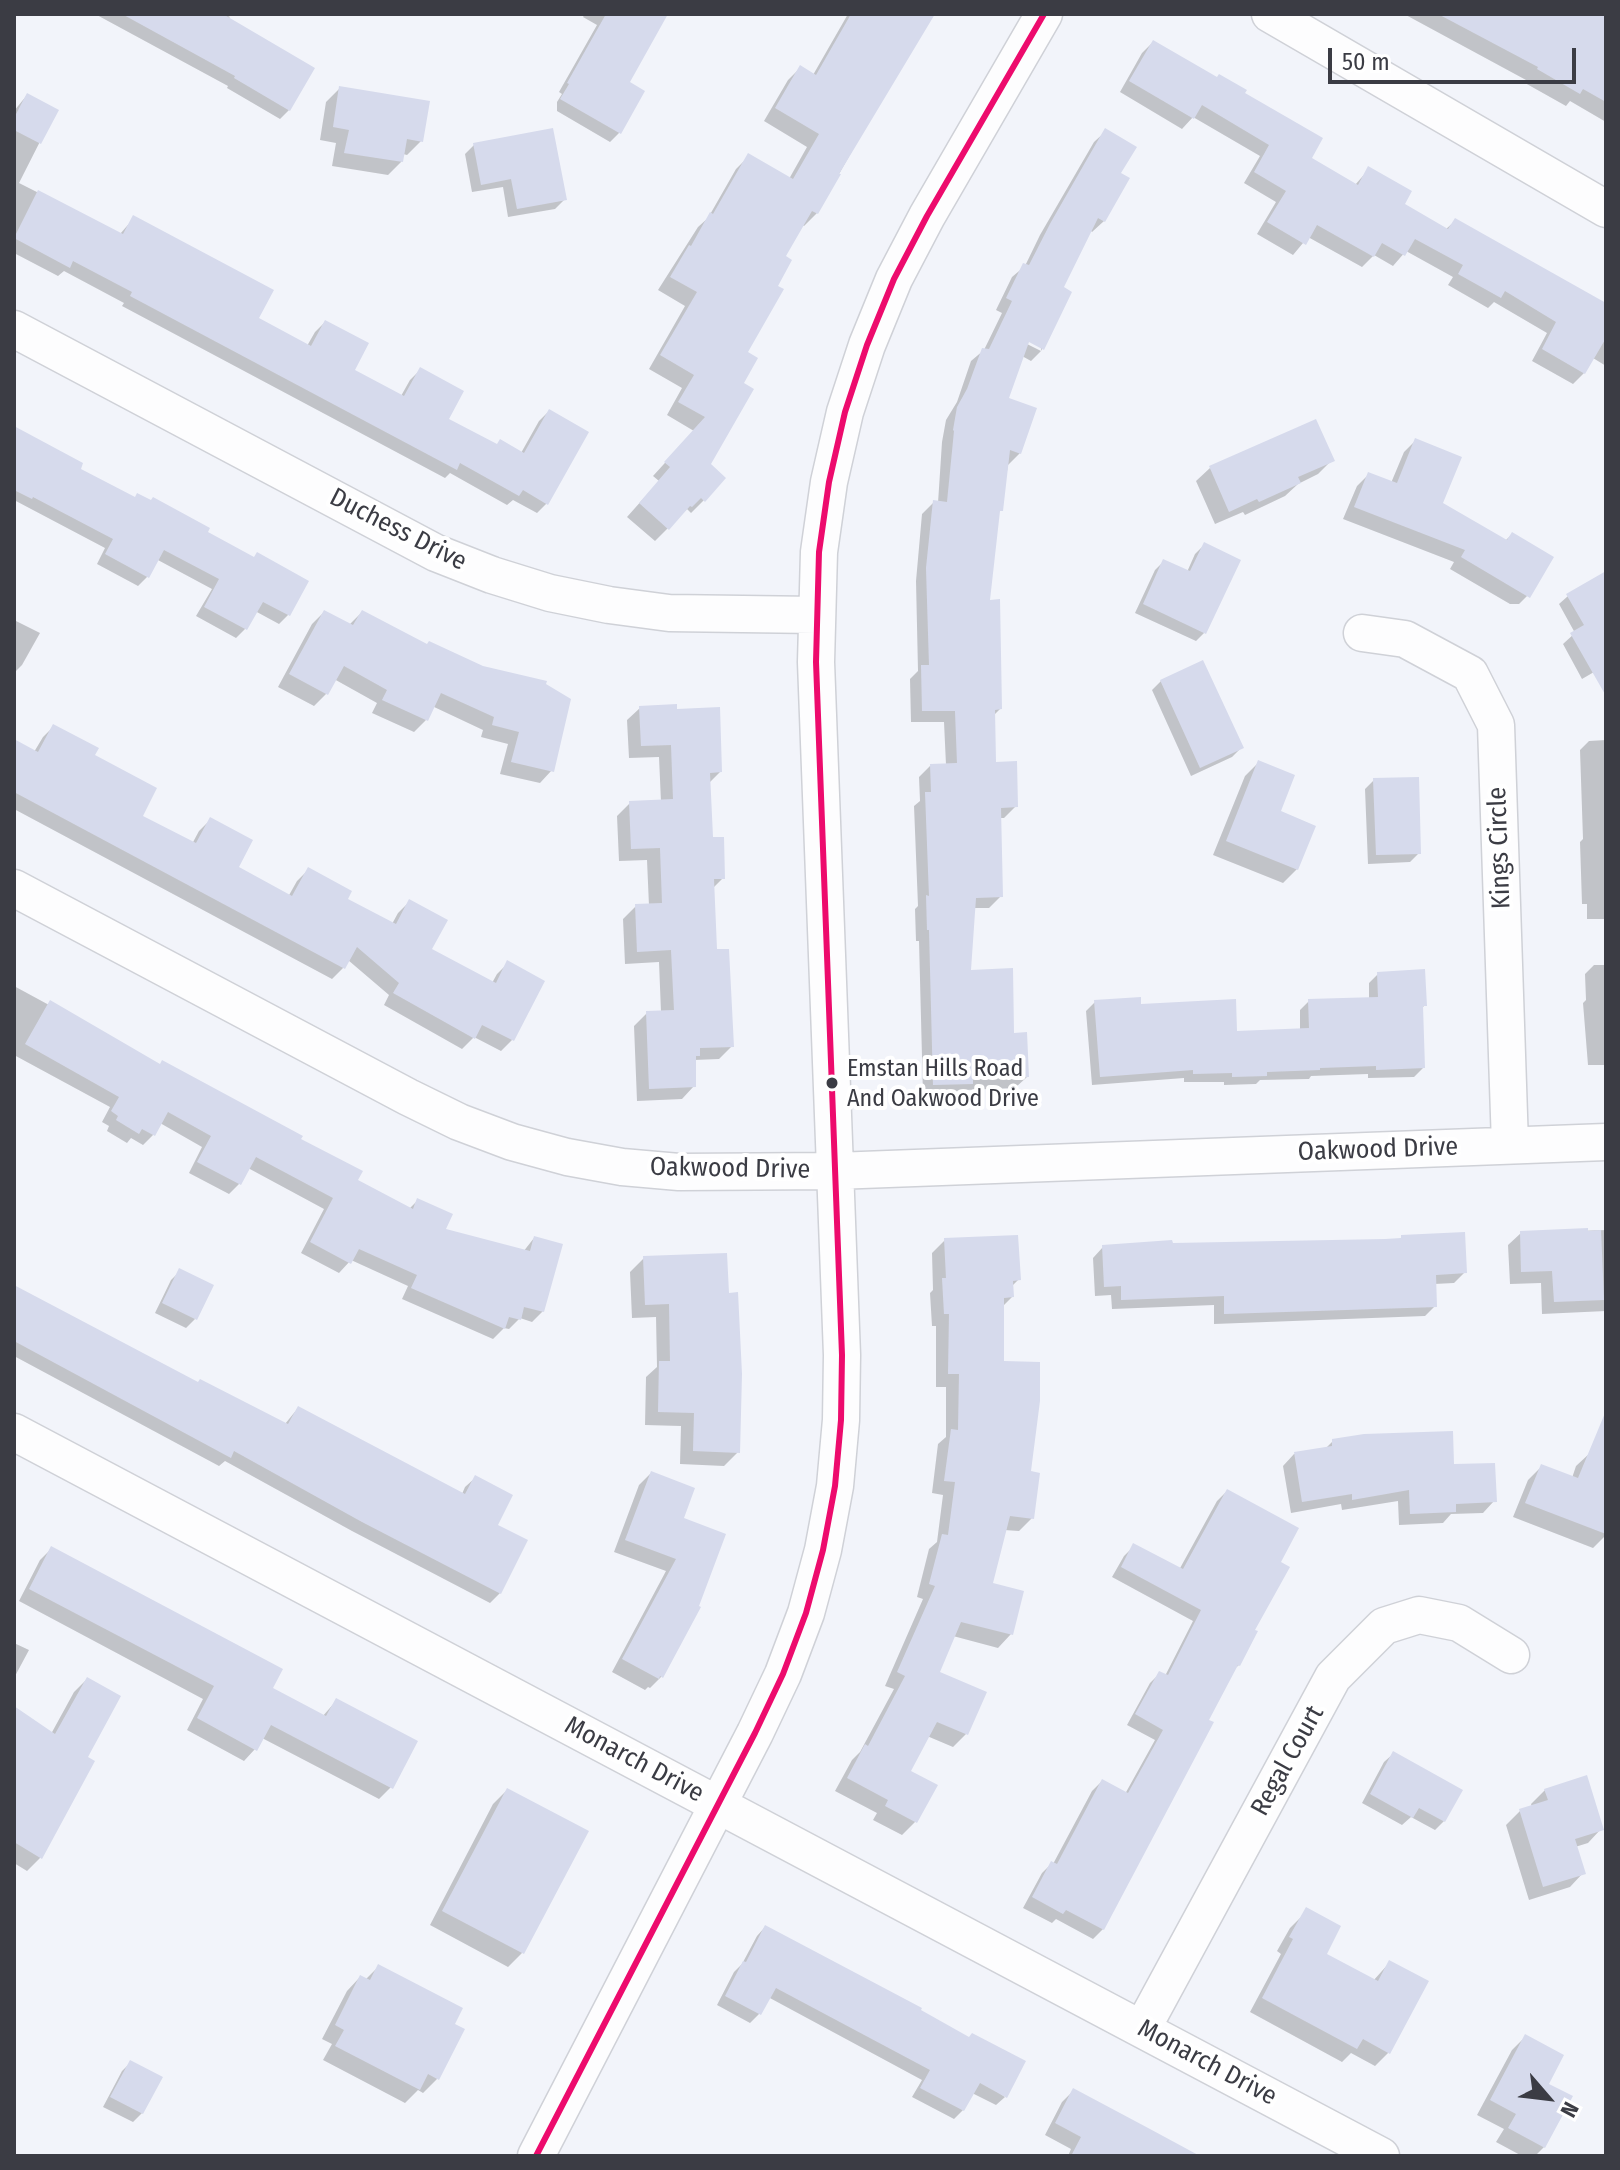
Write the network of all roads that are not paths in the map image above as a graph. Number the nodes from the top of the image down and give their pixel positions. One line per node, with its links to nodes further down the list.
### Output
1 (1044, 14): 5 (street)
2 (1270, 14): 3 (street)
3 (1606, 209)
4 (14, 329): 5 (street, Duchess Drive)
5 (816, 615): 10 (street)
6 (1362, 633): 9 (street, Kings Circle)
7 (14, 888): 10 (street, Oakwood Drive)
8 (1606, 1142): 9 (street, Oakwood Drive)
9 (1510, 1145): 10 (street, Oakwood Drive)
10 (835, 1171): 13 (street)
11 (14, 1432): 13 (street, Monarch Drive)
12 (1511, 1655): 14 (street, Regal Court)
13 (718, 1804): 14 (street, Monarch Drive); 15 (street)
14 (1142, 2029): 16 (street, Monarch Drive)
15 (536, 2156)
16 (1381, 2156)

